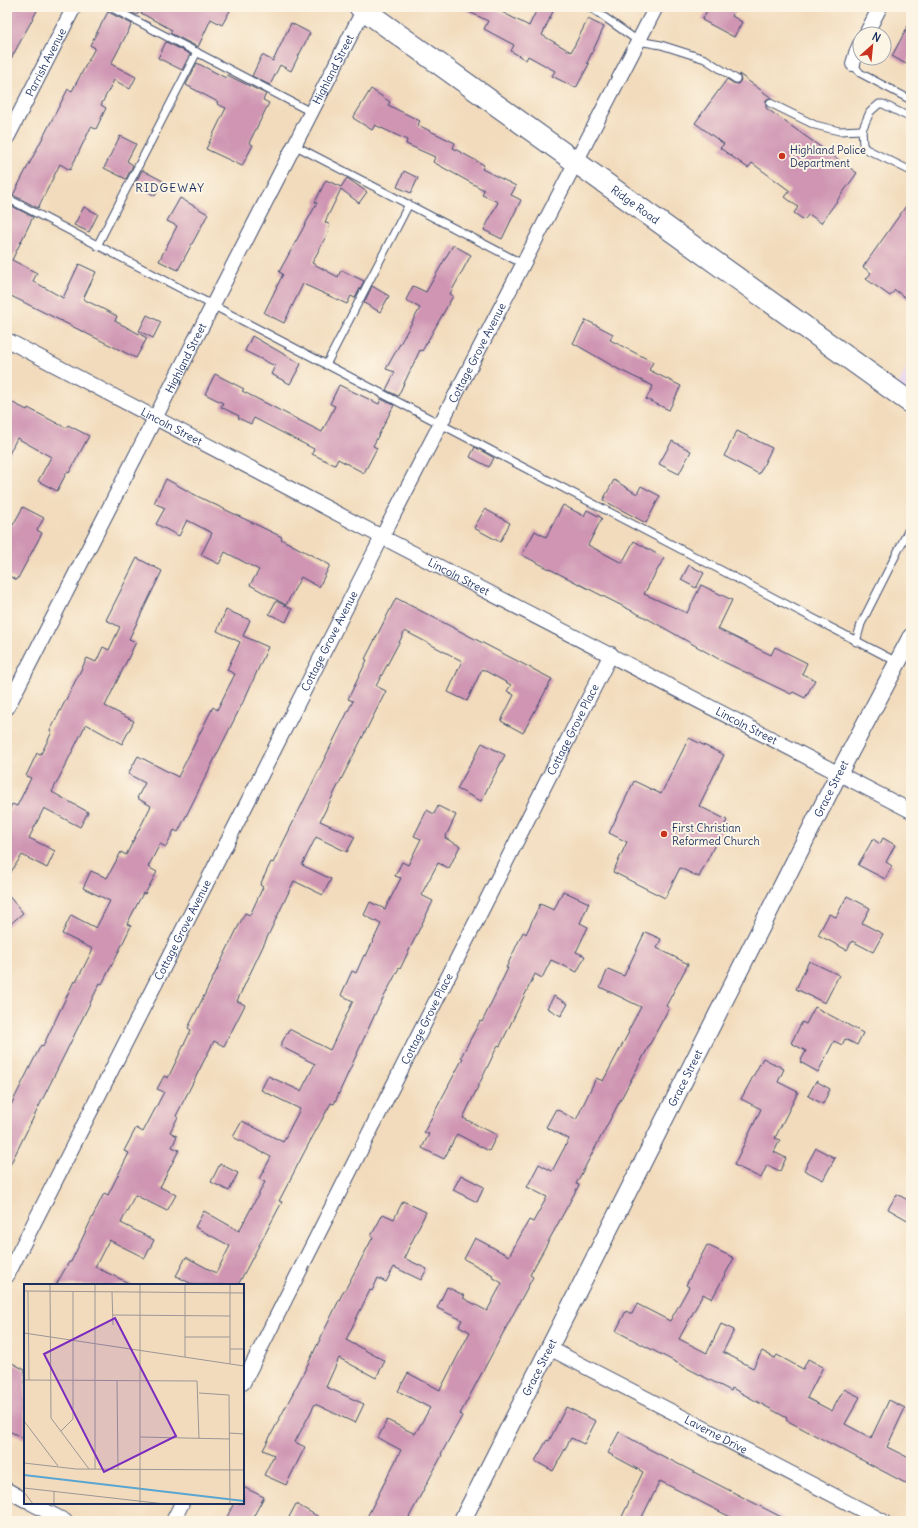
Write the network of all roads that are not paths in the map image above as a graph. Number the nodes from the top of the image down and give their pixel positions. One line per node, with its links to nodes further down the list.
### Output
1 (74, 7): 17 (street, Parrish Avenue)
2 (110, 7): 9 (lane)
3 (590, 7): 8 (lane)
4 (656, 7): 8 (street, Cottage Grove Avenue)
5 (880, 7): 7 (street)
6 (363, 8): 14 (street, Highland Street); 19 (main road, Ridge Road)
7 (870, 26)
8 (638, 41): 11 (lane); 19 (street, Cottage Grove Avenue)
9 (197, 52): 14 (lane); 23 (lane)
10 (855, 66): 12 (lane)
11 (736, 79)
12 (911, 100)
13 (770, 103): 16 (lane)
14 (311, 112): 18 (street, Highland Street)
15 (911, 118): 16 (lane)
16 (862, 130): 20 (lane)
17 (7, 138)
18 (294, 145): 22 (lane); 25 (street, Highland Street)
19 (576, 161): 24 (street, Cottage Grove Avenue); 28 (main road, Ridge Road)
20 (911, 171)
21 (7, 198): 23 (lane)
22 (409, 204): 24 (lane); 27 (lane)
23 (97, 246): 25 (lane)
24 (523, 264): 30 (street, Cottage Grove Avenue)
25 (212, 306): 27 (lane); 29 (street, Highland Street)
26 (7, 340): 29 (street, Lincoln Street)
27 (326, 365): 30 (lane)
28 (911, 402)
29 (154, 418): 32 (street, Lincoln Street); 36 (street, Highland Street)
30 (440, 423): 32 (street, Cottage Grove Avenue); 33 (lane)
31 (911, 525): 33 (lane)
32 (382, 537): 35 (street, Lincoln Street); 39 (street, Cottage Grove Avenue)
33 (856, 642): 34 (lane)
34 (906, 651): 37 (street, Grace Street)
35 (611, 654): 37 (street, Lincoln Street); 41 (street, Cottage Grove Place)
36 (7, 708)
37 (839, 773): 38 (street, Lincoln Street); 40 (street, Grace Street)
38 (911, 811)
39 (7, 1276)
40 (549, 1348): 48 (street, Grace Street); 49 (street, Laverne Drive)
41 (244, 1381)
42 (7, 1490): 43 (street)
43 (24, 1499)
44 (33, 1504): 46 (street)
45 (182, 1504): 47 (street)
46 (65, 1521)
47 (173, 1521)
48 (462, 1521)
49 (883, 1521)

